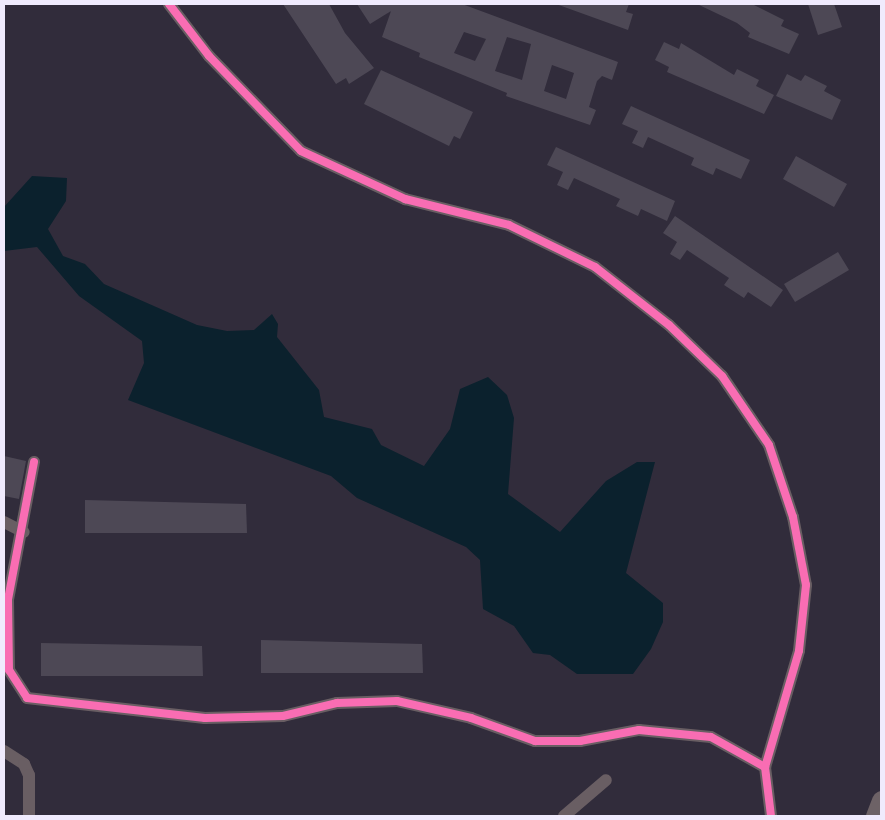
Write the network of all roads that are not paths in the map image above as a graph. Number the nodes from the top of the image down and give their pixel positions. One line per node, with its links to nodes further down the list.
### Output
1 (168, 4): 7 (street)
2 (34, 462): 4 (street)
3 (4, 522): 4 (street)
4 (24, 532): 5 (street)
5 (6, 634): 7 (street)
6 (4, 751): 10 (street)
7 (766, 767): 12 (street)
8 (606, 780): 11 (street)
9 (881, 800): 13 (street)
10 (28, 816)
11 (564, 816)
12 (771, 816)
13 (875, 816)

